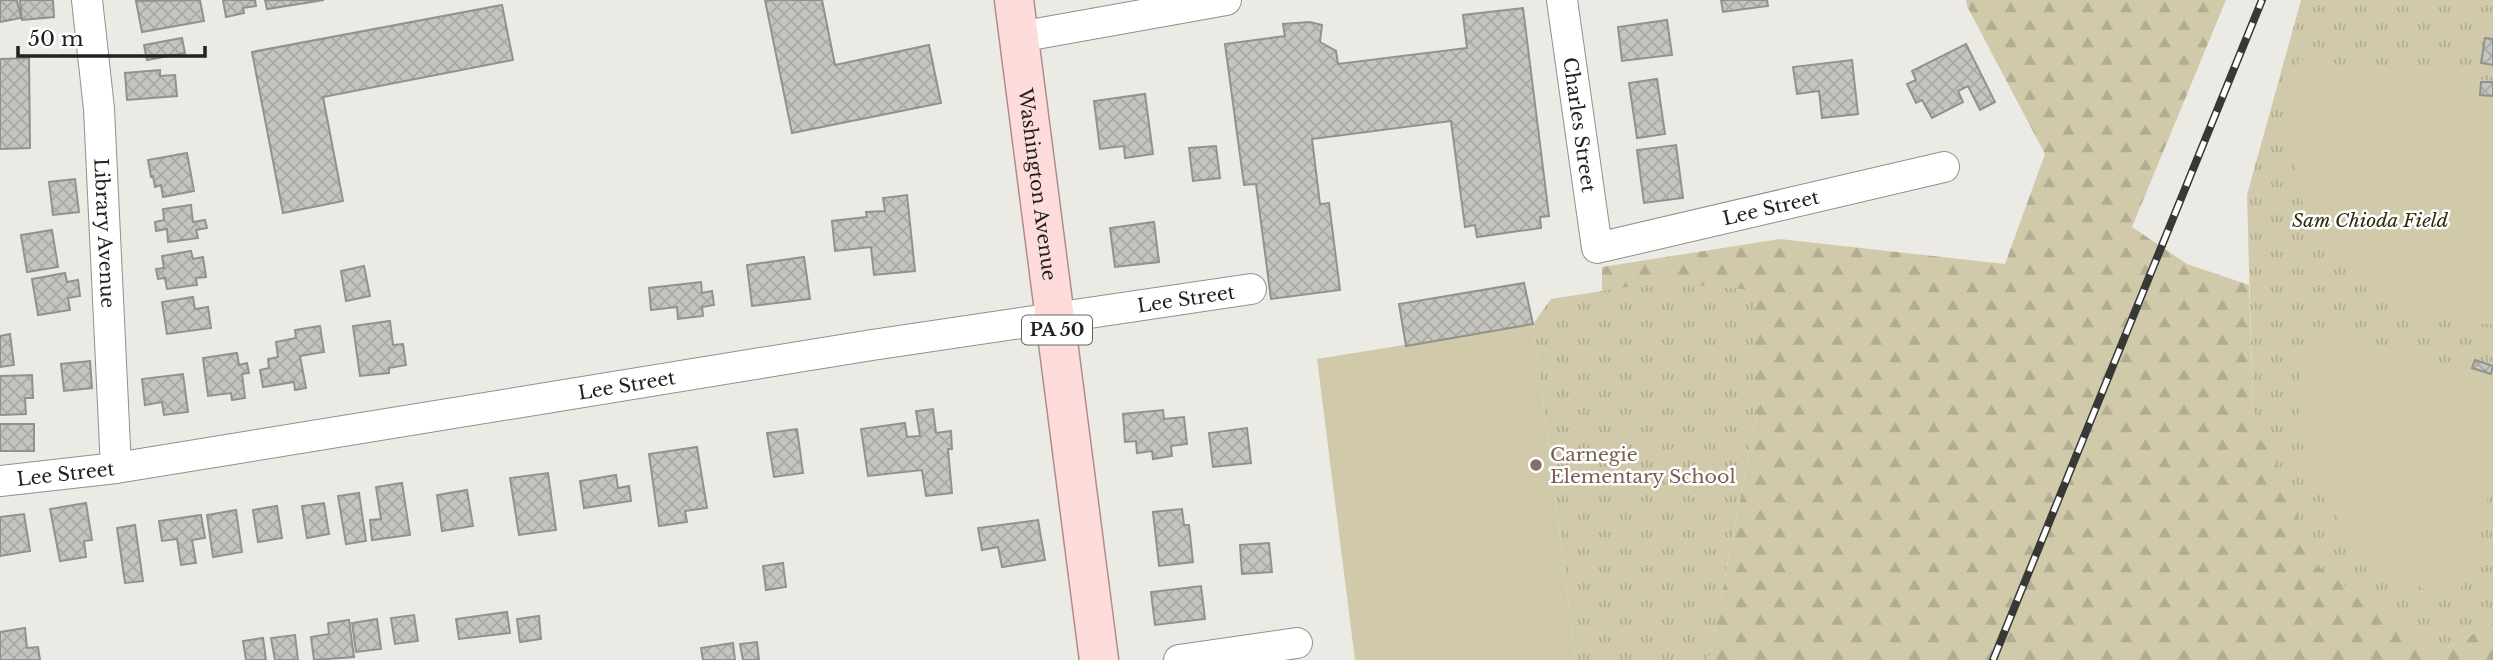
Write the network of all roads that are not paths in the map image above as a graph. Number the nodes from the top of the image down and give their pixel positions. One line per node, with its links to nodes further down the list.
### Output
1 (87, 0): 9 (street, Library Avenue)
2 (1226, 0): 4 (street)
3 (1562, 0): 6 (street, Charles Street)
4 (1016, 18): 8 (main road, Washington Avenue / PA 50)
5 (1944, 167): 6 (street, Lee Street)
6 (1597, 248)
7 (1251, 289): 8 (street, Lee Street)
8 (1055, 318): 9 (street, Lee Street); 12 (main road, Washington Avenue / PA 50)
9 (116, 468): 10 (street, Lee Street)
10 (0, 481)
11 (1297, 643): 13 (street)
12 (1099, 660)
13 (1179, 660)

